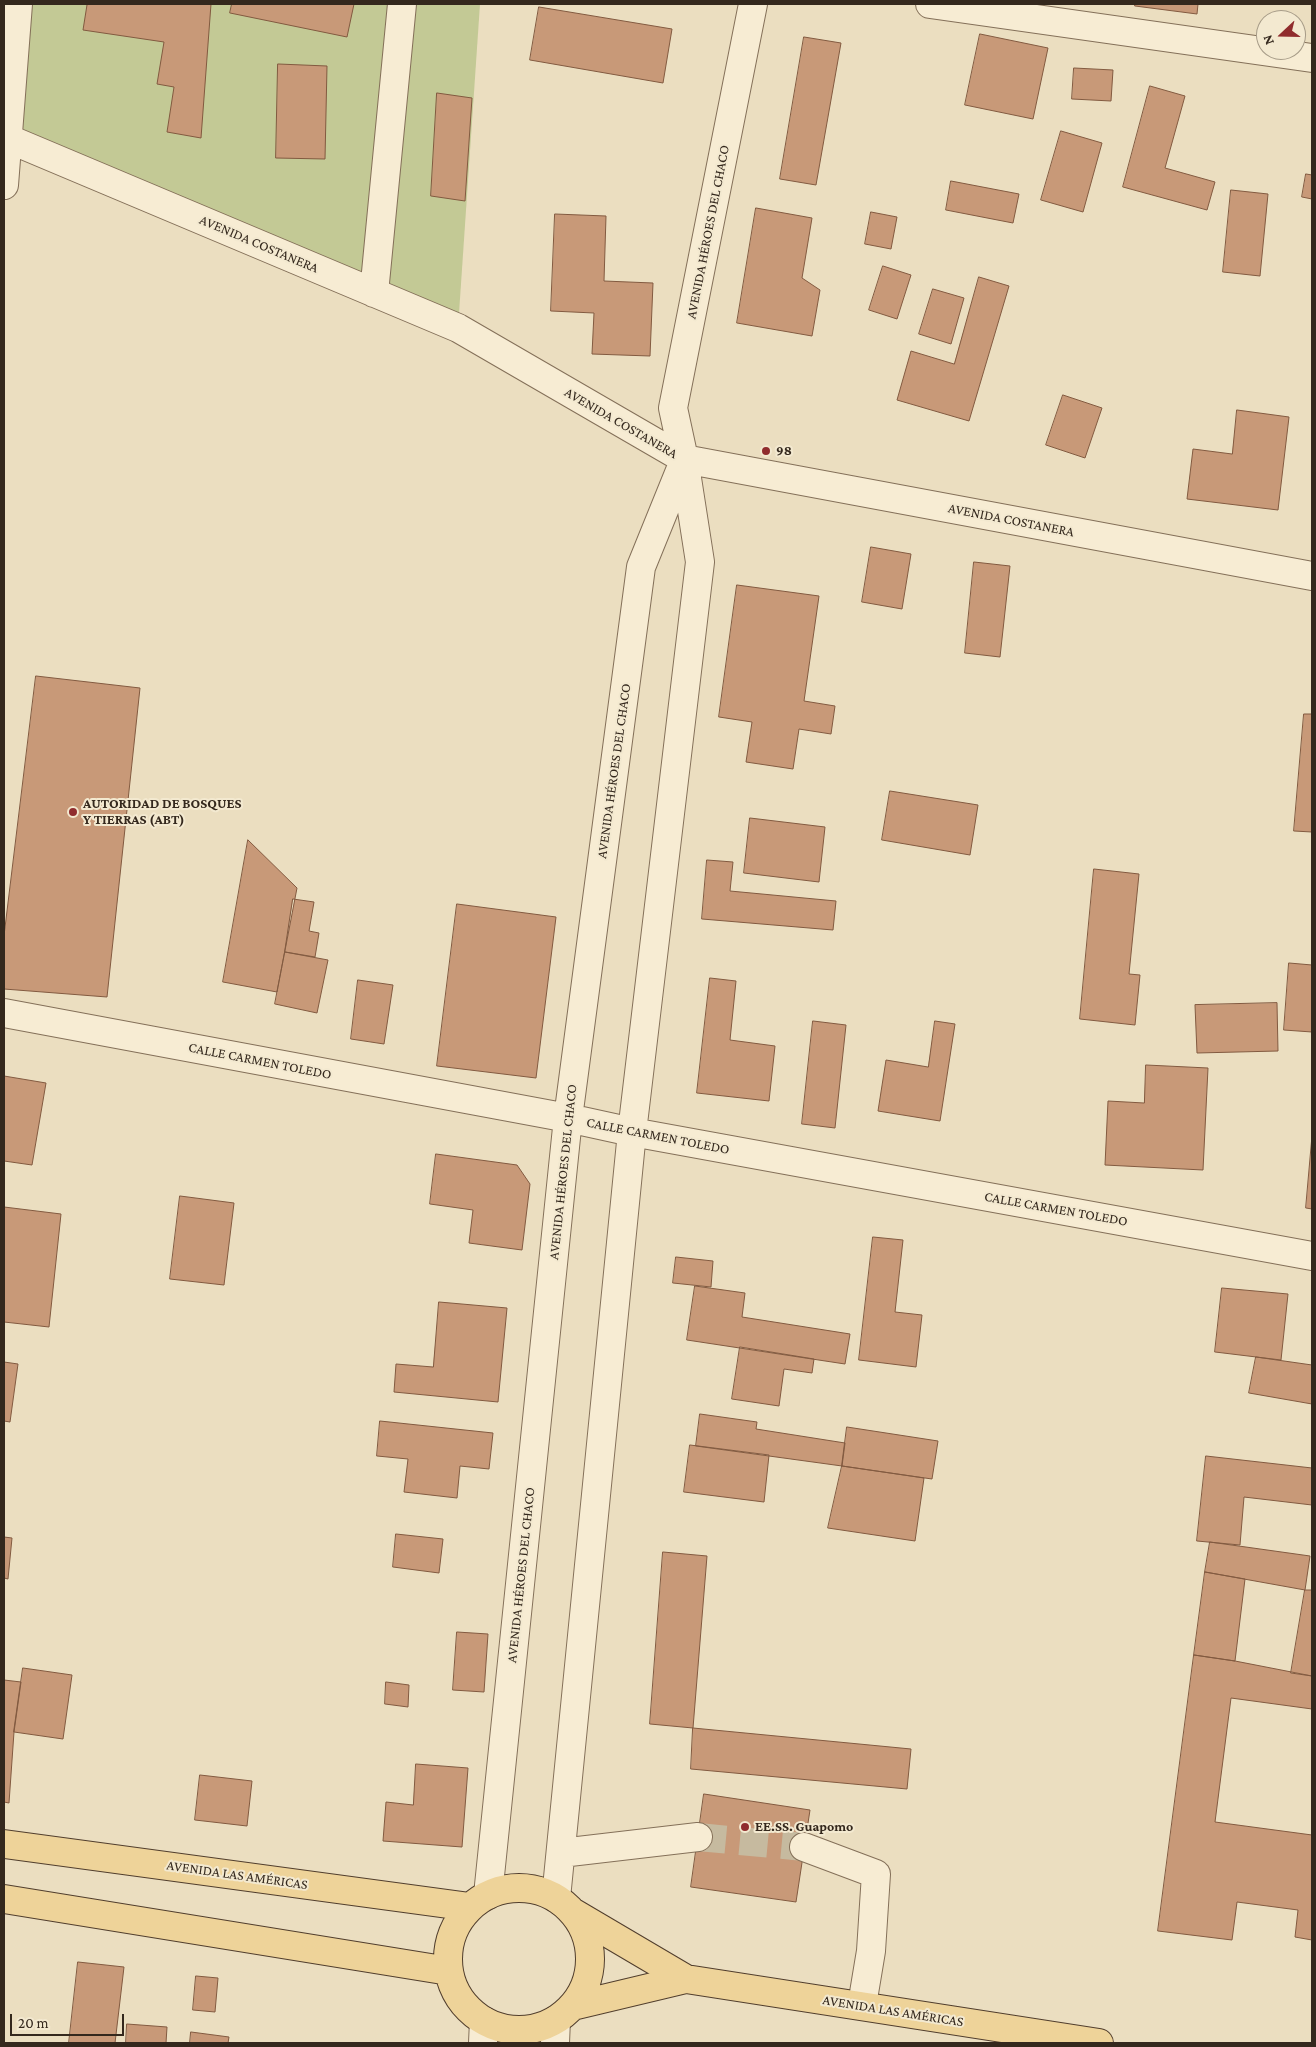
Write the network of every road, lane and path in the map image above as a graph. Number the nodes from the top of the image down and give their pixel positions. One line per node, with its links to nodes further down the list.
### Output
1 (18, 4): 6 (street)
2 (402, 4): 8 (street)
3 (753, 4): 9 (street, AVENIDA HÉROES DEL CHACO)
4 (930, 4): 5 (street)
5 (1312, 58)
6 (6, 138): 7 (street); 8 (street, AVENIDA COSTANERA)
7 (4, 185)
8 (374, 292): 9 (street, AVENIDA COSTANERA)
9 (684, 459): 10 (street, AVENIDA COSTANERA); 12 (street, AVENIDA HÉROES DEL CHACO); 13 (street, AVENIDA HÉROES DEL CHACO)
10 (1312, 576)
11 (4, 1013): 12 (street, CALLE CARMEN TOLEDO)
12 (568, 1118): 13 (street, CALLE CARMEN TOLEDO); 20 (street, AVENIDA HÉROES DEL CHACO)
13 (632, 1132): 14 (street, CALLE CARMEN TOLEDO); 18 (street, AVENIDA HÉROES DEL CHACO)
14 (1312, 1256)
15 (698, 1837): 18 (street)
16 (4, 1844): 20 (main road, AVENIDA LAS AMÉRICAS)
17 (804, 1847): 24 (street)
18 (561, 1853): 21 (street, AVENIDA HÉROES DEL CHACO)
19 (4, 1899): 22 (main road)
20 (479, 1901): 21 (main road); 22 (main road)
21 (565, 1905): 23 (main road, AVENIDA LAS AMÉRICAS); 25 (main road)
22 (449, 1972): 26 (main road)
23 (686, 1979): 24 (main road, AVENIDA LAS AMÉRICAS); 25 (main road, AVENIDA LAS AMÉRICAS)
24 (862, 2005): 27 (main road, AVENIDA LAS AMÉRICAS)
25 (561, 2023): 26 (main road)
26 (483, 2032)
27 (1100, 2043)

